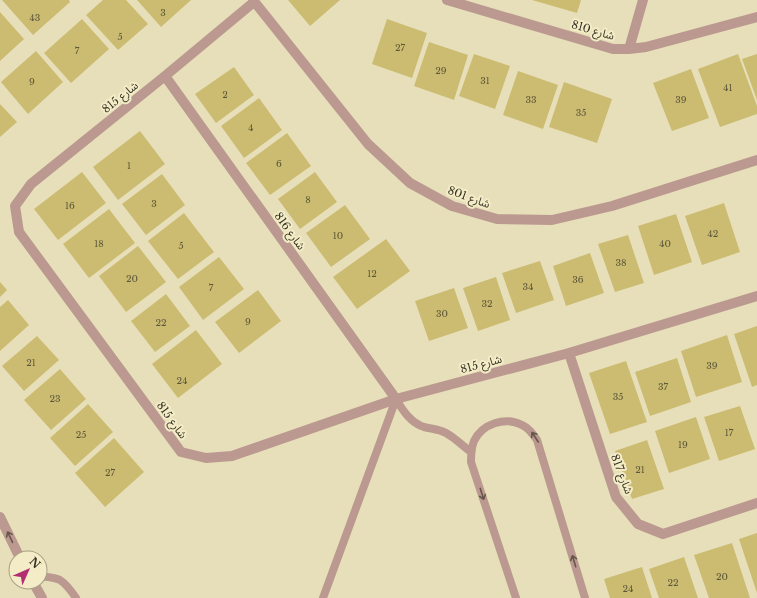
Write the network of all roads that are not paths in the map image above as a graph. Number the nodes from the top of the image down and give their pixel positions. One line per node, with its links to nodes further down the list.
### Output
1 (447, 0): 5 (street, شارع 810)
2 (643, 0): 5 (street)
3 (254, 1): 6 (street, شارع 815); 7 (street, شارع 801)
4 (757, 17): 5 (street, شارع 810)
5 (629, 50)
6 (165, 76): 10 (street, شارع 816); 10 (street, شارع 815)
7 (757, 160)
8 (757, 296): 9 (street, شارع 815)
9 (569, 353): 10 (street, شارع 815); 12 (street, شارع 817)
10 (396, 399): 11 (lane); 17 (lane)
11 (471, 452): 18 (lane, one-way to 18); 19 (lane, one-way to 11)
12 (757, 503)
13 (0, 516): 14 (street, one-way to 13)
14 (16, 550)
15 (48, 577): 16 (lane)
16 (76, 598)
17 (324, 598)
18 (516, 598)
19 (585, 598)

